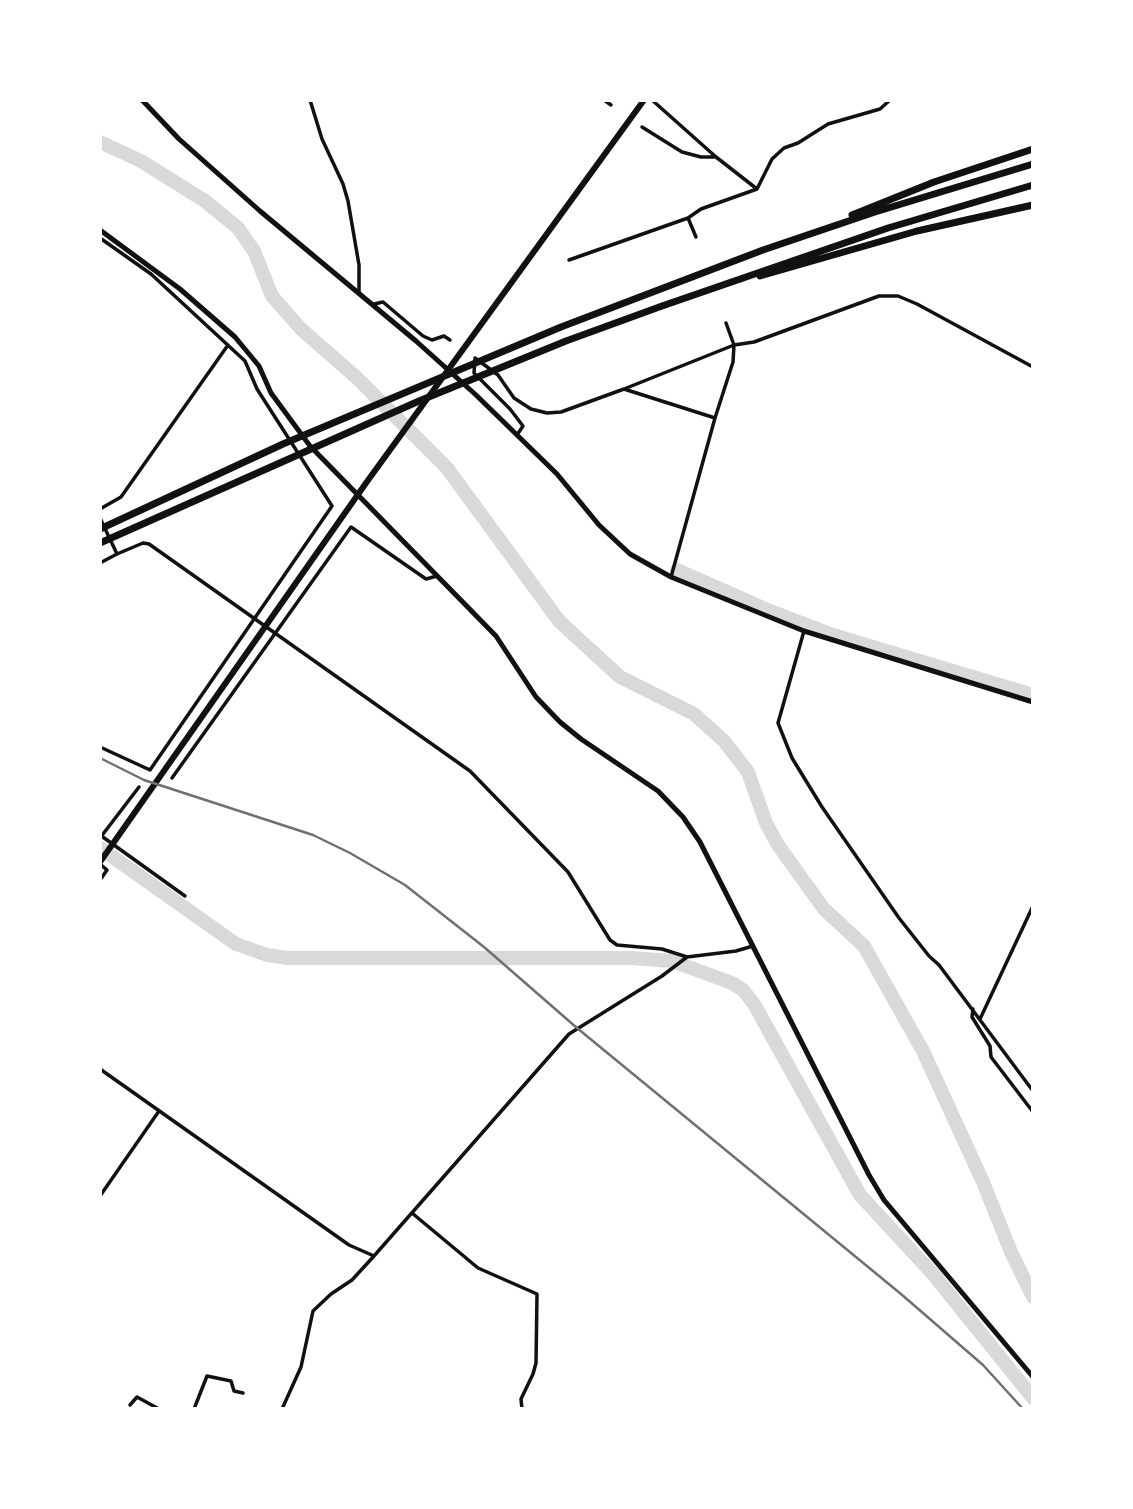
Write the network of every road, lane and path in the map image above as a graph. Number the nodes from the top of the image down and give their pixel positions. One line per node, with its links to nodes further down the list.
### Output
1 (142, 100): 21 (main road)
2 (310, 100): 21 (street)
3 (604, 100): 7 (street)
4 (644, 100): 29 (highway)
5 (652, 100): 10 (street)
6 (890, 100): 13 (street)
7 (611, 106)
8 (642, 127): 10 (street)
9 (1033, 149): 19 (highway)
10 (716, 157): 13 (street)
11 (1033, 164): 19 (highway)
12 (1033, 185): 23 (highway)
13 (757, 189): 15 (street)
14 (1033, 205): 23 (highway)
15 (688, 218): 17 (street); 20 (street)
16 (100, 230): 33 (main road)
17 (696, 237)
18 (100, 238): 26 (street)
19 (763, 250): 36 (highway)
20 (569, 260)
21 (359, 293): 22 (main road)
22 (372, 304): 25 (street); 29 (main road)
23 (662, 306): 37 (highway)
24 (726, 323): 27 (street)
25 (450, 340)
26 (228, 345): 34 (street); 42 (street)
27 (734, 345): 28 (street); 30 (street); 31 (street)
28 (1033, 367)
29 (447, 370): 32 (main road); 33 (highway)
30 (624, 389): 31 (street); 32 (street)
31 (715, 418): 41 (street)
32 (517, 435): 41 (main road)
33 (358, 496): 40 (main road); 50 (highway)
34 (100, 509)
35 (100, 518): 38 (street)
36 (100, 528)
37 (100, 543)
38 (117, 554): 39 (street); 42 (street)
39 (100, 563)
40 (438, 575): 44 (street); 54 (main road)
41 (671, 577): 43 (main road)
42 (255, 620): 44 (street); 46 (street)
43 (804, 631): 45 (main road); 56 (street)
44 (275, 632): 47 (street); 55 (street)
45 (1033, 702)
46 (100, 747)
47 (172, 778)
48 (139, 787): 49 (street)
49 (101, 836): 52 (street)
50 (100, 863): 51 (street)
51 (100, 880)
52 (185, 896)
53 (1033, 906): 57 (street)
54 (753, 946): 55 (street); 65 (main road)
55 (685, 958): 63 (street)
56 (973, 1009): 57 (street); 61 (street)
57 (981, 1019): 59 (street)
58 (100, 1069): 60 (street)
59 (1033, 1091)
60 (159, 1111): 62 (street); 64 (street)
61 (1033, 1112)
62 (100, 1196)
63 (412, 1213): 64 (street); 71 (street)
64 (374, 1256): 70 (street)
65 (1033, 1377)
66 (243, 1393): 69 (street)
67 (130, 1405): 68 (street)
68 (159, 1409)
69 (194, 1409)
70 (282, 1409)
71 (522, 1409)

